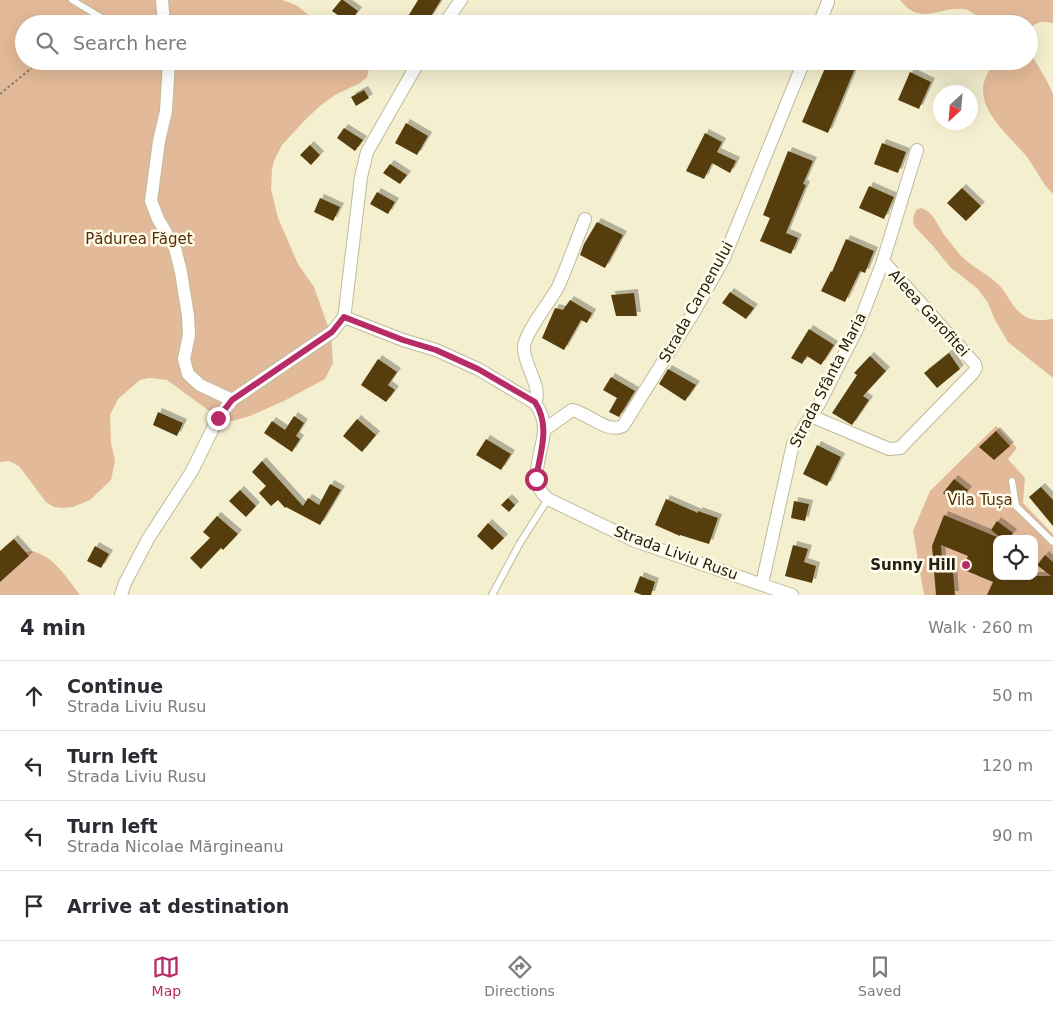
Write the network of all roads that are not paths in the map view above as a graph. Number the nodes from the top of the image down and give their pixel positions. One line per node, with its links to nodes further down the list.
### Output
1 (72, 0): 5 (lane)
2 (162, 0): 6 (street)
3 (461, 0): 7 (street)
4 (828, 2): 8 (street)
5 (97, 15)
6 (163, 15)
7 (450, 15)
8 (823, 15)
9 (168, 70): 16 (street)
10 (415, 70): 15 (street)
11 (800, 70): 19 (street, Strada Carpenului)
12 (917, 150): 14 (street, Strada Sfânta Maria)
13 (585, 219): 17 (street)
14 (883, 261): 18 (street, Strada Sfânta Maria); 18 (street, Aleea Garofitei)
15 (344, 317): 16 (street); 17 (street)
16 (232, 400): 24 (street)
17 (535, 402): 19 (street)
18 (811, 416): 23 (street, Strada Sfânta Maria)
19 (544, 430): 21 (street)
20 (1012, 481): 22 (lane)
21 (548, 499): 23 (street, Strada Liviu Rusu); 25 (lane)
22 (1053, 542)
23 (769, 590): 26 (street, Strada Liviu Rusu)
24 (121, 595)
25 (492, 595)
26 (792, 595)

